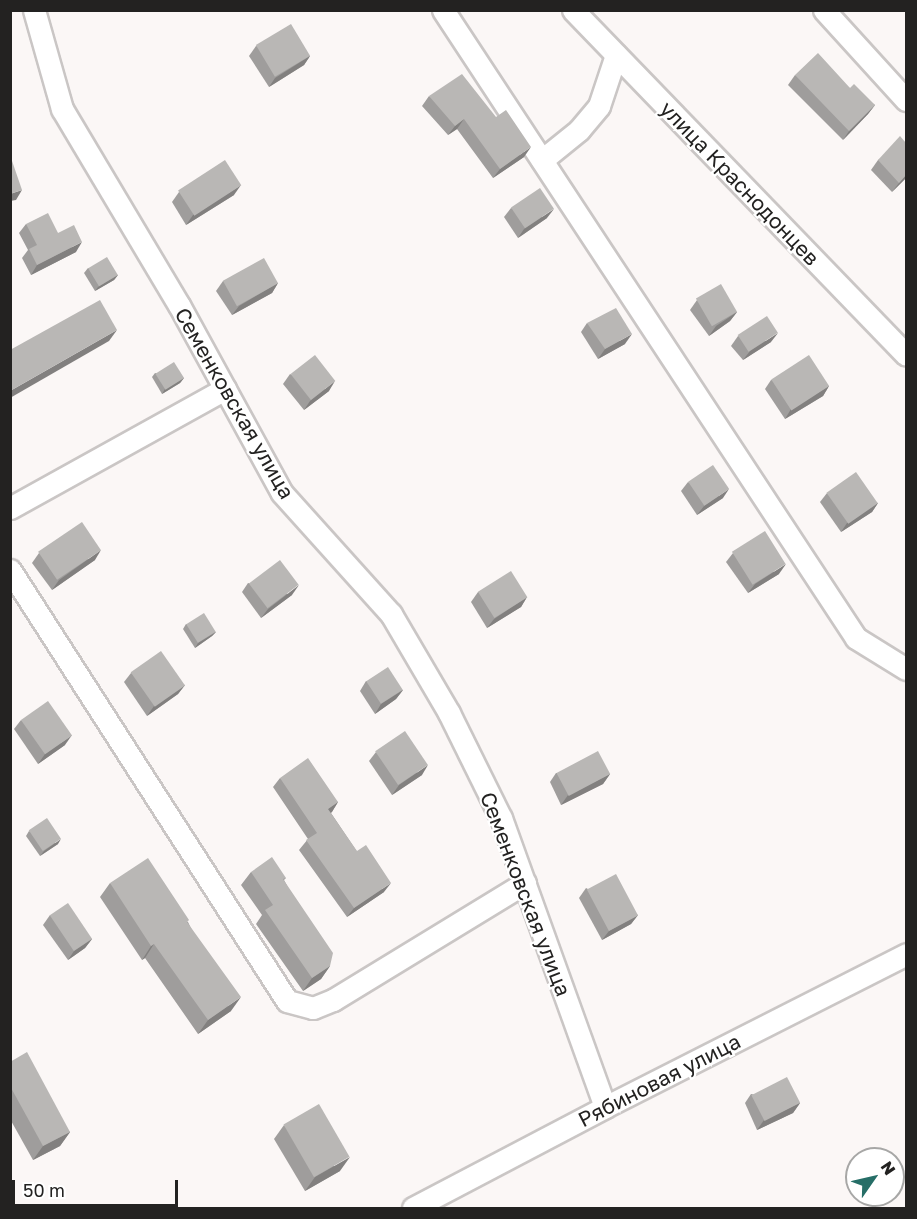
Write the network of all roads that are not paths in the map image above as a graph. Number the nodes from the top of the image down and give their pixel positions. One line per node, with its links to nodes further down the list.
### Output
1 (34, 10): 9 (street, Семенковская улица)
2 (443, 10): 7 (street)
3 (573, 10): 5 (street, улица Краснодонцев)
4 (824, 10): 6 (street)
5 (616, 55): 7 (street); 8 (street, улица Краснодонцев)
6 (906, 100)
7 (542, 160): 12 (street)
8 (902, 342)
9 (225, 389): 10 (street); 13 (street, Семенковская улица)
10 (10, 508)
11 (10, 570): 13 (street)
12 (906, 669)
13 (525, 883): 15 (street, Семенковская улица)
14 (906, 954): 15 (street, Рябиновая улица)
15 (604, 1107): 16 (street, Рябиновая улица)
16 (412, 1209)

